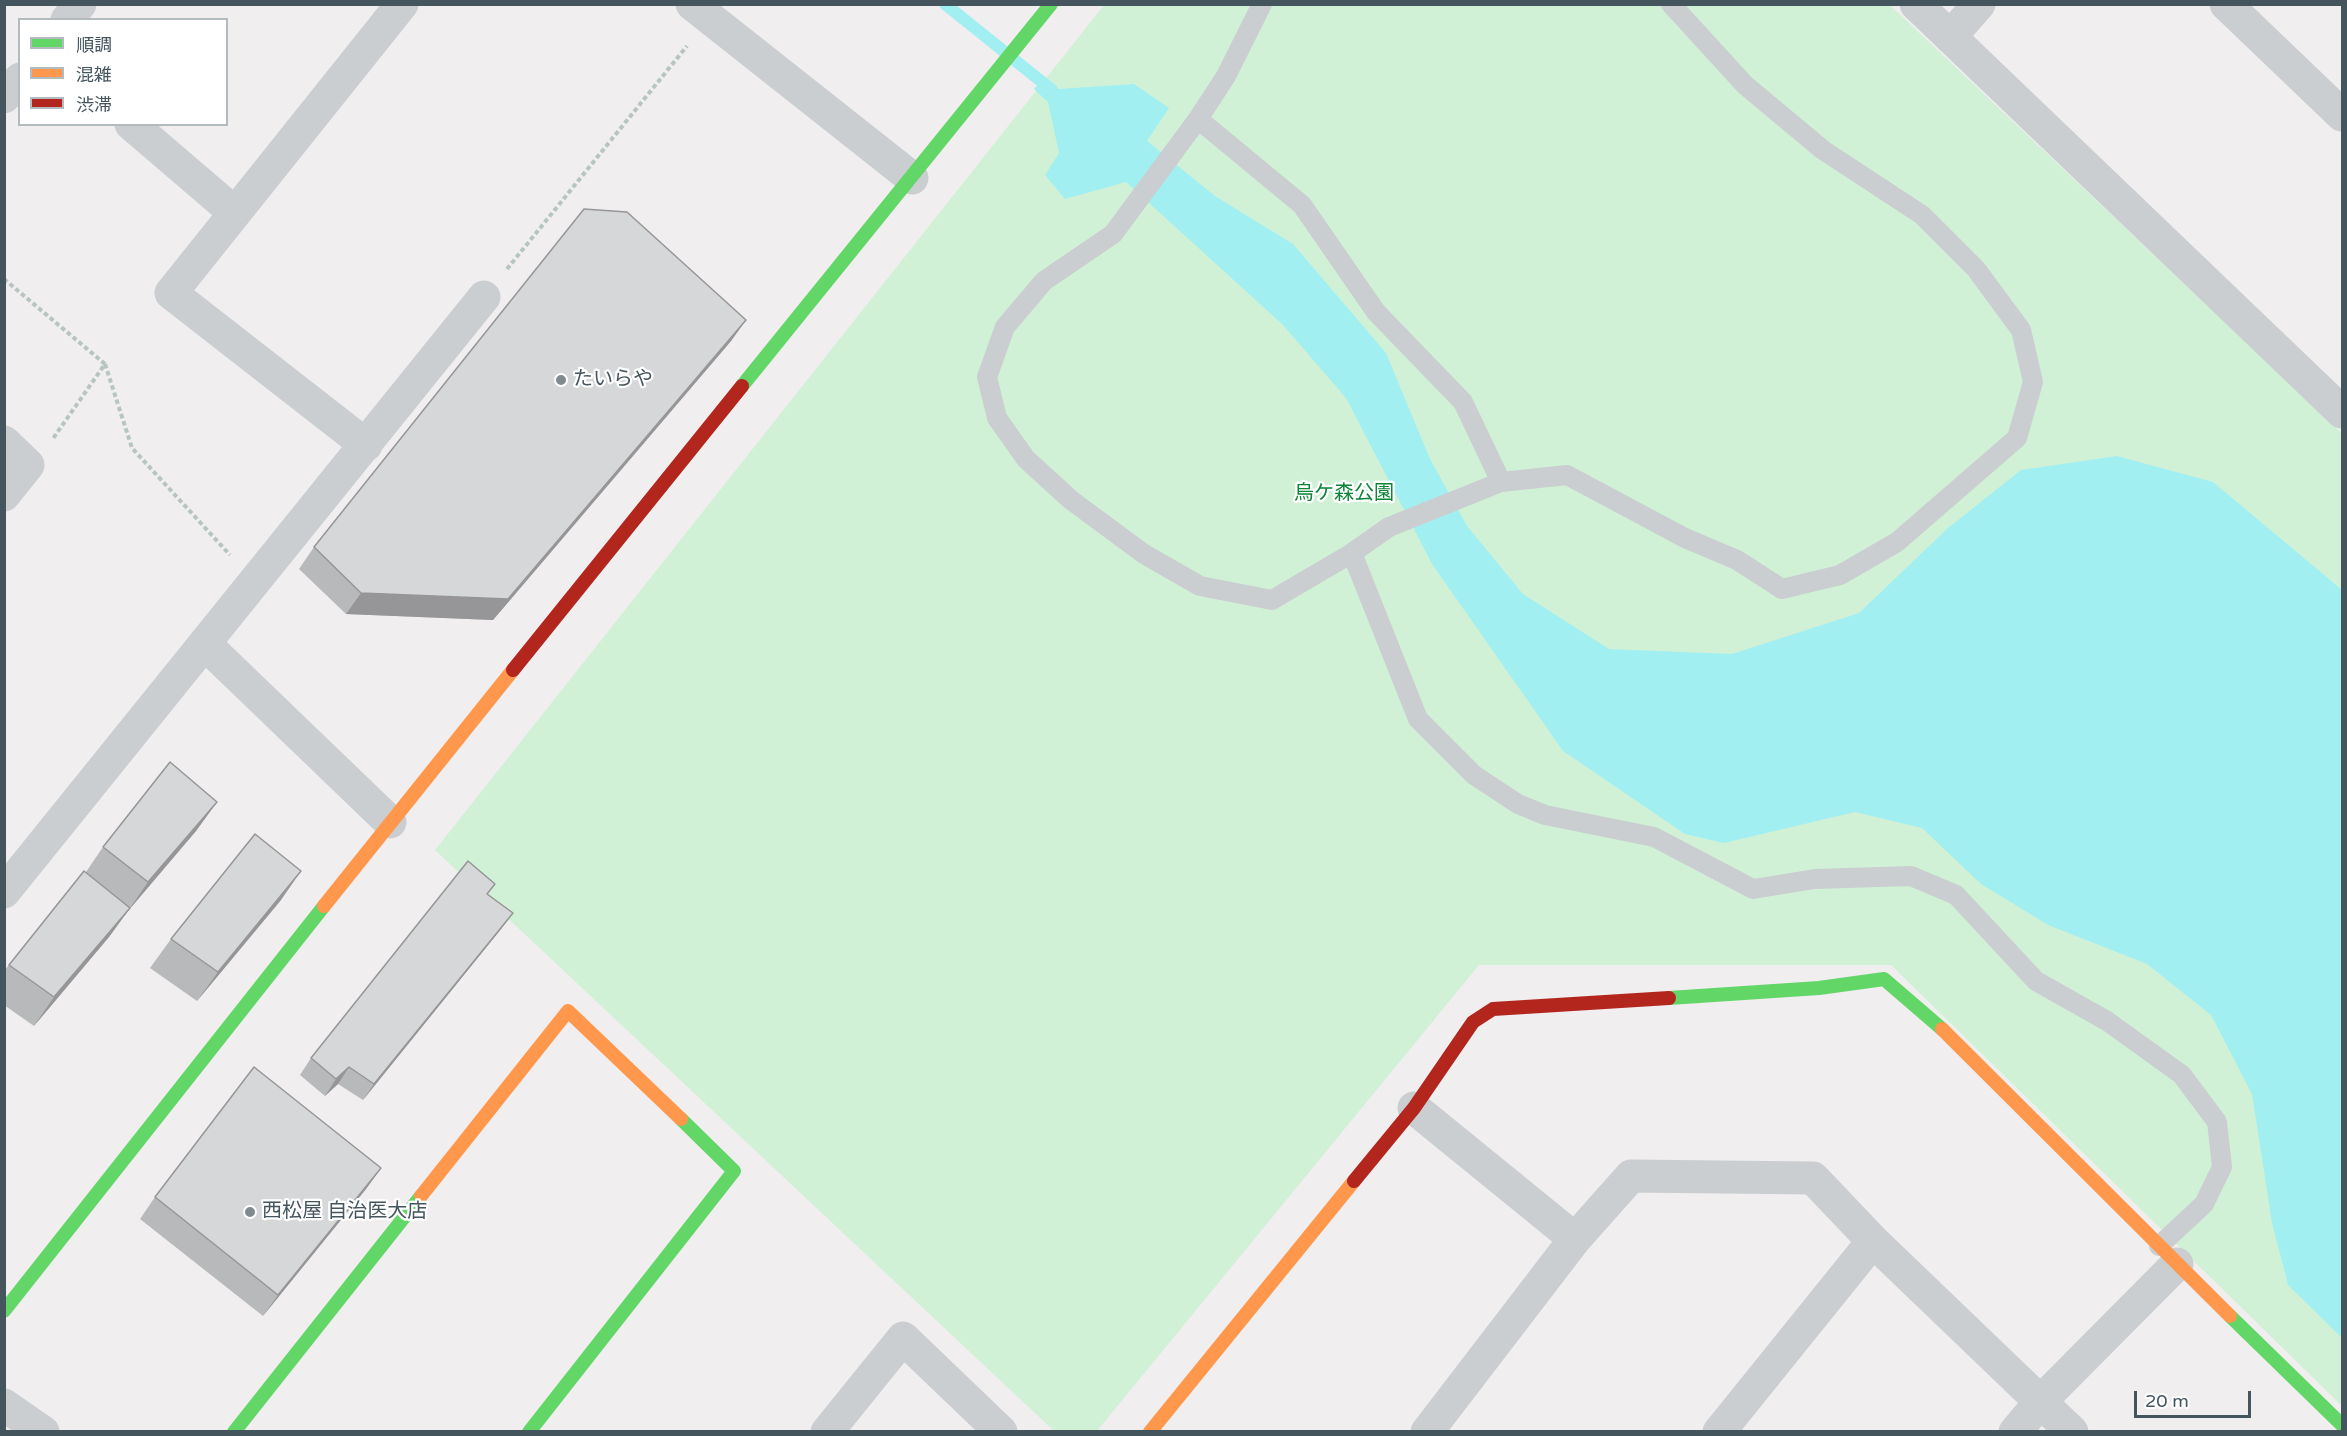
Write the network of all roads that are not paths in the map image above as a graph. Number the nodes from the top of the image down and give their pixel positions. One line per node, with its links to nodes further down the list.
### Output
1 (80, 4): 10 (street)
2 (402, 4): 18 (street)
3 (1051, 4): 17 (street)
4 (1262, 4): 15 (lane)
5 (1671, 4): 23 (lane)
6 (1916, 4): 11 (street)
7 (1979, 4): 11 (street)
8 (2226, 4): 14 (street)
9 (700, 11): 17 (street)
10 (70, 18)
11 (1950, 37): 20 (street)
12 (18, 81): 13 (street)
13 (4, 97)
14 (2343, 115)
15 (1198, 119): 23 (lane); 25 (lane)
16 (133, 126): 18 (street)
17 (912, 178): 27 (street)
18 (235, 213): 22 (street)
19 (484, 297): 22 (street)
20 (2343, 412)
21 (4, 442): 24 (street)
22 (366, 445): 26 (street)
23 (1501, 482): 25 (lane)
24 (4, 495)
25 (1352, 553): 32 (lane)
26 (205, 644): 27 (street); 28 (street)
27 (390, 822): 33 (street)
28 (4, 892)
29 (1414, 1108): 30 (street); 32 (street); 42 (street)
30 (1575, 1239): 31 (street); 43 (street)
31 (1874, 1241): 34 (street); 44 (street)
32 (2168, 1255): 34 (street); 36 (street)
33 (4, 1311)
34 (2041, 1401): 45 (street); 46 (street)
35 (4, 1405): 37 (street)
36 (2343, 1425)
37 (43, 1431)
38 (234, 1431): 39 (street)
39 (529, 1431)
40 (827, 1431): 41 (street)
41 (1001, 1431)
42 (1150, 1431)
43 (1427, 1431)
44 (1719, 1431)
45 (2015, 1431)
46 (2072, 1431)

